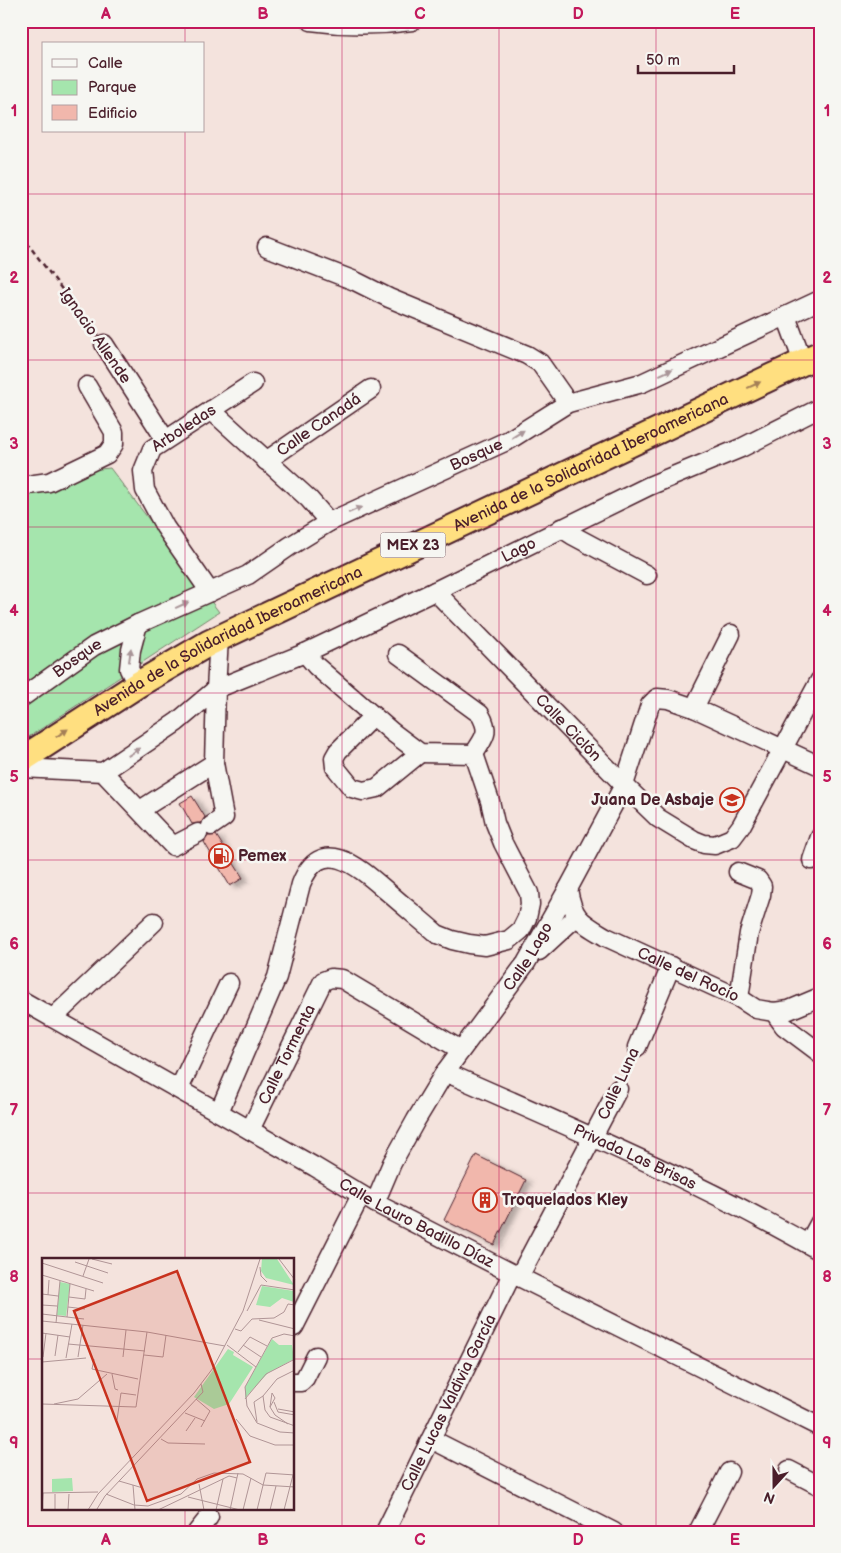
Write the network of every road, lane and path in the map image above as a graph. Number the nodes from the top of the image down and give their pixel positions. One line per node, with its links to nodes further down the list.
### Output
1 (311, 21): 2 (street)
2 (412, 21)
3 (21, 235): 7 (path, Ignacio Allende)
4 (267, 247): 12 (street)
5 (820, 300): 6 (street, Bosque)
6 (786, 316): 8 (street); 12 (street, Bosque, one-way to 6)
7 (104, 344): 15 (street, Ignacio Allende)
8 (815, 356): 25 (highway, Avenida de la Solidaridad Iberoamericana / MEX 23, one-way to 8)
9 (253, 383): 14 (street, Arboledas)
10 (87, 386): 17 (street)
11 (371, 389): 16 (street, Calle Canadá)
12 (568, 403): 18 (street, Bosque, one-way to 12)
13 (820, 409): 19 (street, Lago)
14 (211, 410): 15 (street, Arboledas); 16 (street)
15 (166, 439): 22 (street, Arboledas)
16 (266, 461): 18 (street)
17 (21, 486)
18 (329, 522): 22 (street, Bosque)
19 (562, 528): 20 (street); 21 (street, Lago)
20 (646, 575)
21 (435, 591): 26 (street, Lago); 42 (street, Calle Ciclón)
22 (210, 592): 23 (street, Bosque, one-way to 22)
23 (138, 624): 29 (street, Bosque, one-way to 23); 31 (street, Bosque)
24 (731, 634): 32 (street)
25 (219, 638): 29 (highway, Avenida de la Solidaridad Iberoamericana / MEX 23); 30 (street)
26 (305, 654): 30 (street, Lago); 33 (street)
27 (398, 654): 36 (street)
28 (820, 680): 34 (street)
29 (137, 685): 37 (highway, Avenida de la Solidaridad Iberoamericana / MEX 23, one-way to 29)
30 (216, 688): 38 (street); 41 (street, one-way to 30)
31 (21, 698)
32 (694, 708): 34 (street); 42 (street, Calle Lago)
33 (373, 716): 35 (street); 35 (street)
34 (783, 749): 39 (street); 42 (street, Calle Ciclón)
35 (420, 753): 36 (street)
36 (474, 754): 64 (street)
37 (21, 760)
38 (214, 763): 43 (street); 43 (street)
39 (820, 766)
40 (21, 768): 41 (street)
41 (103, 772): 43 (street)
42 (624, 785): 47 (street, Calle Lago)
43 (140, 810)
44 (820, 837): 45 (street)
45 (812, 860)
46 (738, 872): 54 (street)
47 (568, 888): 48 (street); 50 (street, Calle Lago)
48 (577, 916): 50 (street); 51 (street, Calle del Rocío)
49 (154, 922): 57 (street)
50 (526, 963): 59 (street, Calle Lago)
51 (671, 966): 54 (street, Calle del Rocío); 58 (street, Calle Luna)
52 (229, 983): 62 (street)
53 (820, 997): 56 (street)
54 (739, 998): 56 (street, Calle del Rocío)
55 (21, 1000): 57 (street, Calle Lauro Badillo Díaz)
56 (774, 1012): 60 (street)
57 (53, 1018): 62 (street, Calle Lauro Badillo Díaz)
58 (637, 1047): 63 (path, Calle Luna)
59 (461, 1050): 61 (street, Calle Lago); 65 (street, Calle Tormenta)
60 (820, 1053)
61 (445, 1072): 66 (street, Privada Las Brisas); 67 (street, Calle Lago)
62 (179, 1089): 64 (street, Calle Lauro Badillo Díaz)
63 (618, 1089): 66 (street, Calle Luna)
64 (219, 1112): 65 (street, Calle Lauro Badillo Díaz)
65 (250, 1130): 67 (street, Calle Lauro Badillo Díaz)
66 (594, 1138): 69 (street, Privada Las Brisas); 70 (street, Calle Luna)
67 (368, 1199): 70 (street, Calle Lauro Badillo Díaz); 71 (street, Calle Lago)
68 (820, 1222): 69 (street)
69 (814, 1248)
70 (516, 1276): 74 (street, Calle Lauro Badillo Díaz); 75 (street, Calle Lucas Valdivia García)
71 (295, 1325)
72 (316, 1356): 73 (street)
73 (295, 1382)
74 (817, 1421)
75 (431, 1439): 81 (street, Calle Lucas Valdivia García); 82 (street)
76 (789, 1470): 78 (street)
77 (729, 1472): 83 (street)
78 (820, 1486)
79 (209, 1517): 80 (street)
80 (197, 1532)
81 (385, 1532)
82 (614, 1532)
83 (698, 1532)

